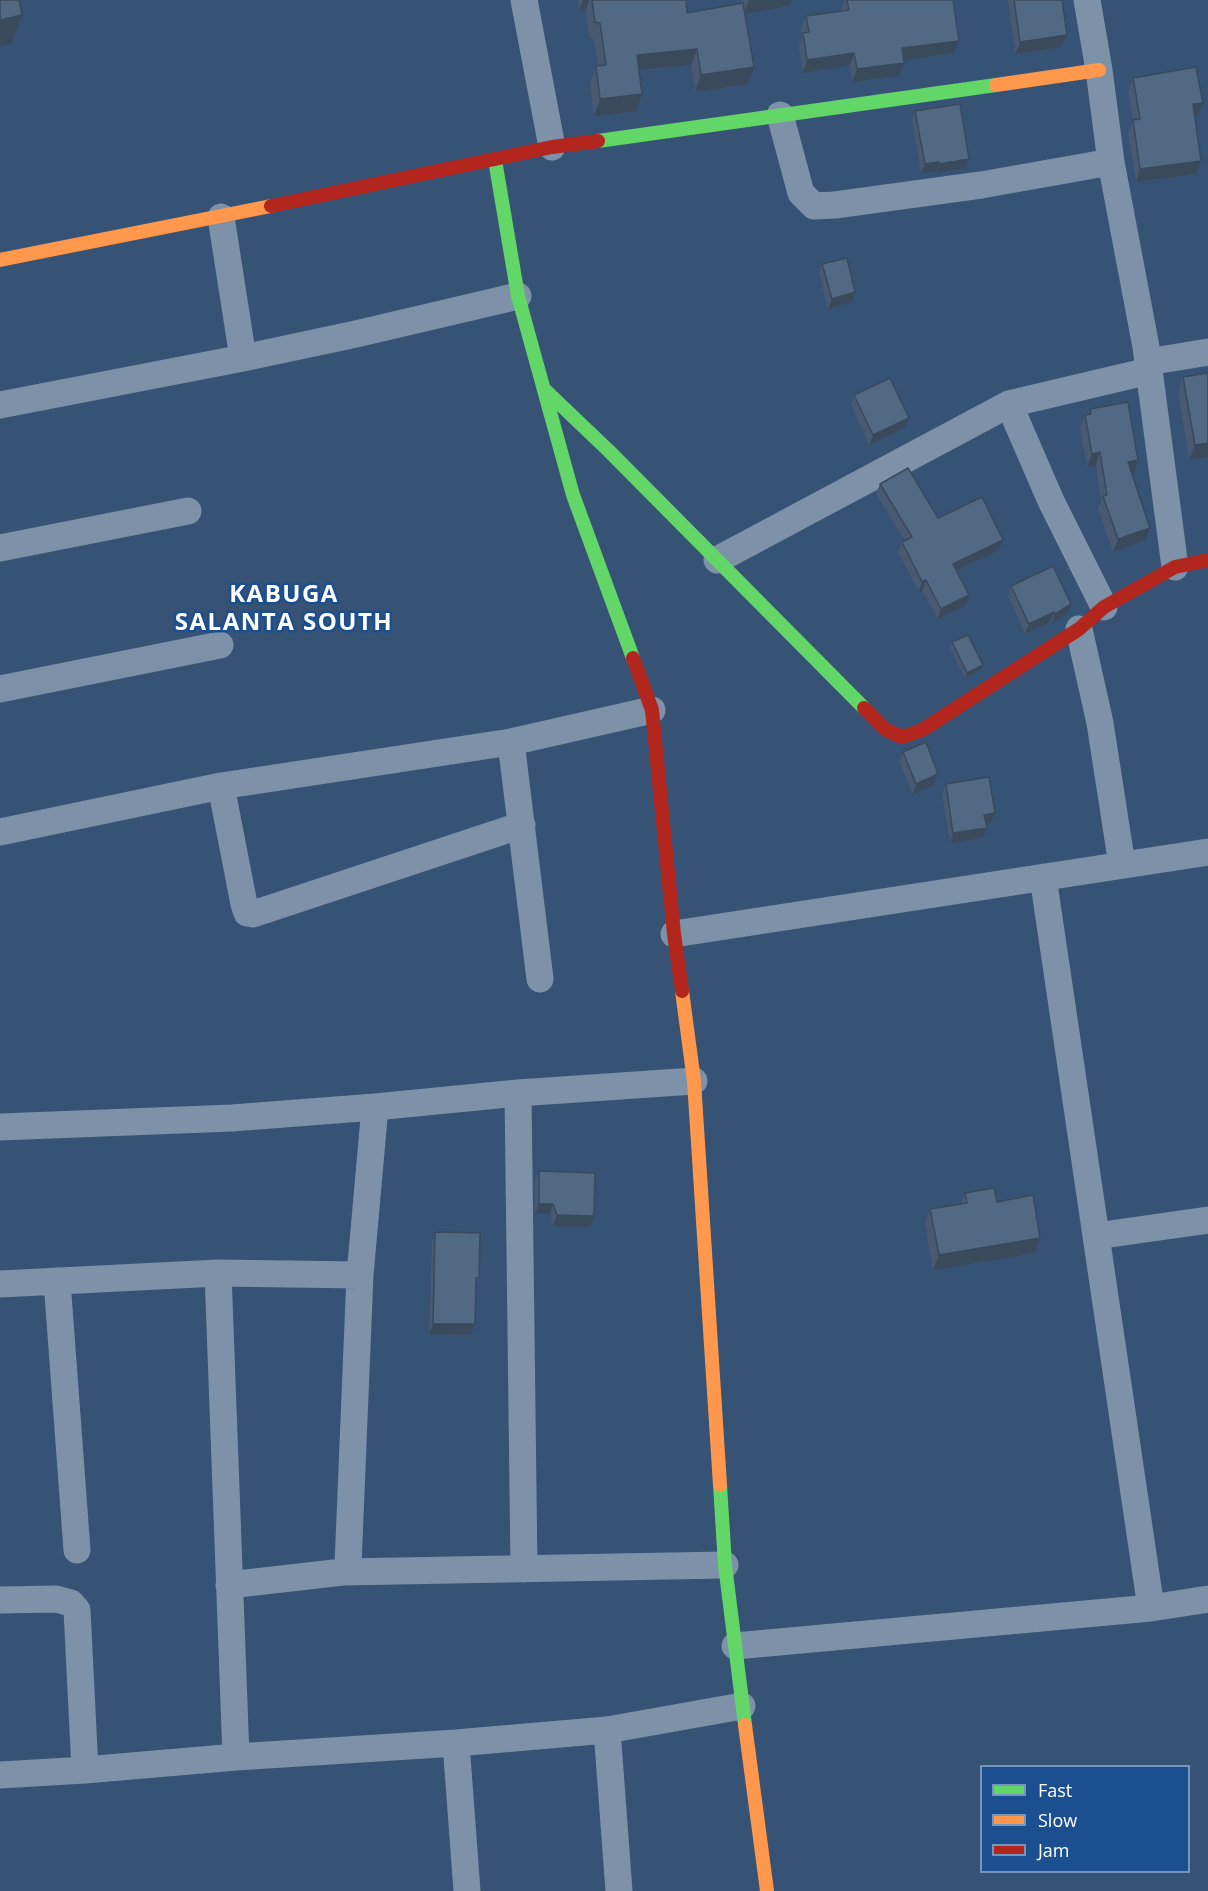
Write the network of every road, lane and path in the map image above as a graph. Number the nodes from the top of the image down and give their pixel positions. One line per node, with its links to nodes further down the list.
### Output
1 (524, 0): 5 (street)
2 (1087, 0): 3 (street)
3 (1100, 70): 4 (street); 7 (street)
4 (780, 116): 5 (street); 7 (street)
5 (552, 147): 6 (street)
6 (495, 160): 8 (street); 10 (street)
7 (1111, 162): 13 (street)
8 (221, 217): 9 (street); 12 (street)
9 (0, 260)
10 (518, 296): 12 (street); 14 (street)
11 (1208, 352): 13 (street)
12 (243, 358): 16 (street)
13 (1148, 367): 15 (street); 21 (street)
14 (544, 388): 19 (street); 26 (street)
15 (1009, 404): 19 (street); 22 (street)
16 (0, 405)
17 (188, 511): 18 (street)
18 (0, 548)
19 (717, 560): 23 (street)
20 (1208, 560): 21 (street)
21 (1175, 567): 22 (street)
22 (1104, 607): 23 (street)
23 (1079, 629): 32 (street)
24 (220, 645): 25 (street)
25 (0, 689)
26 (652, 710): 27 (street); 34 (street)
27 (511, 742): 28 (street); 29 (street)
28 (221, 786): 29 (street); 30 (street)
29 (522, 825): 35 (street)
30 (0, 832)
31 (1208, 852): 32 (street)
32 (1122, 865): 33 (street)
33 (1043, 877): 34 (street); 41 (street)
34 (674, 934): 36 (street)
35 (540, 979)
36 (694, 1081): 37 (street); 47 (street)
37 (518, 1093): 38 (street); 48 (street)
38 (375, 1107): 39 (street); 43 (street)
39 (0, 1127)
40 (1208, 1220): 41 (street)
41 (1096, 1236): 53 (street)
42 (218, 1273): 43 (street); 44 (street); 50 (street)
43 (360, 1275): 49 (street)
44 (57, 1281): 45 (street); 46 (street)
45 (0, 1284)
46 (77, 1550)
47 (725, 1565): 48 (street); 54 (street)
48 (524, 1569): 49 (street)
49 (343, 1572): 50 (street)
50 (229, 1585): 58 (street)
51 (1208, 1599): 53 (street)
52 (0, 1600): 59 (street)
53 (1151, 1608): 54 (street)
54 (735, 1646): 55 (street)
55 (742, 1706): 56 (street); 63 (street)
56 (607, 1730): 57 (street); 62 (street)
57 (456, 1743): 58 (street); 61 (street)
58 (236, 1757): 59 (street)
59 (85, 1770): 60 (street)
60 (0, 1775)
61 (467, 1891)
62 (619, 1891)
63 (767, 1891)

